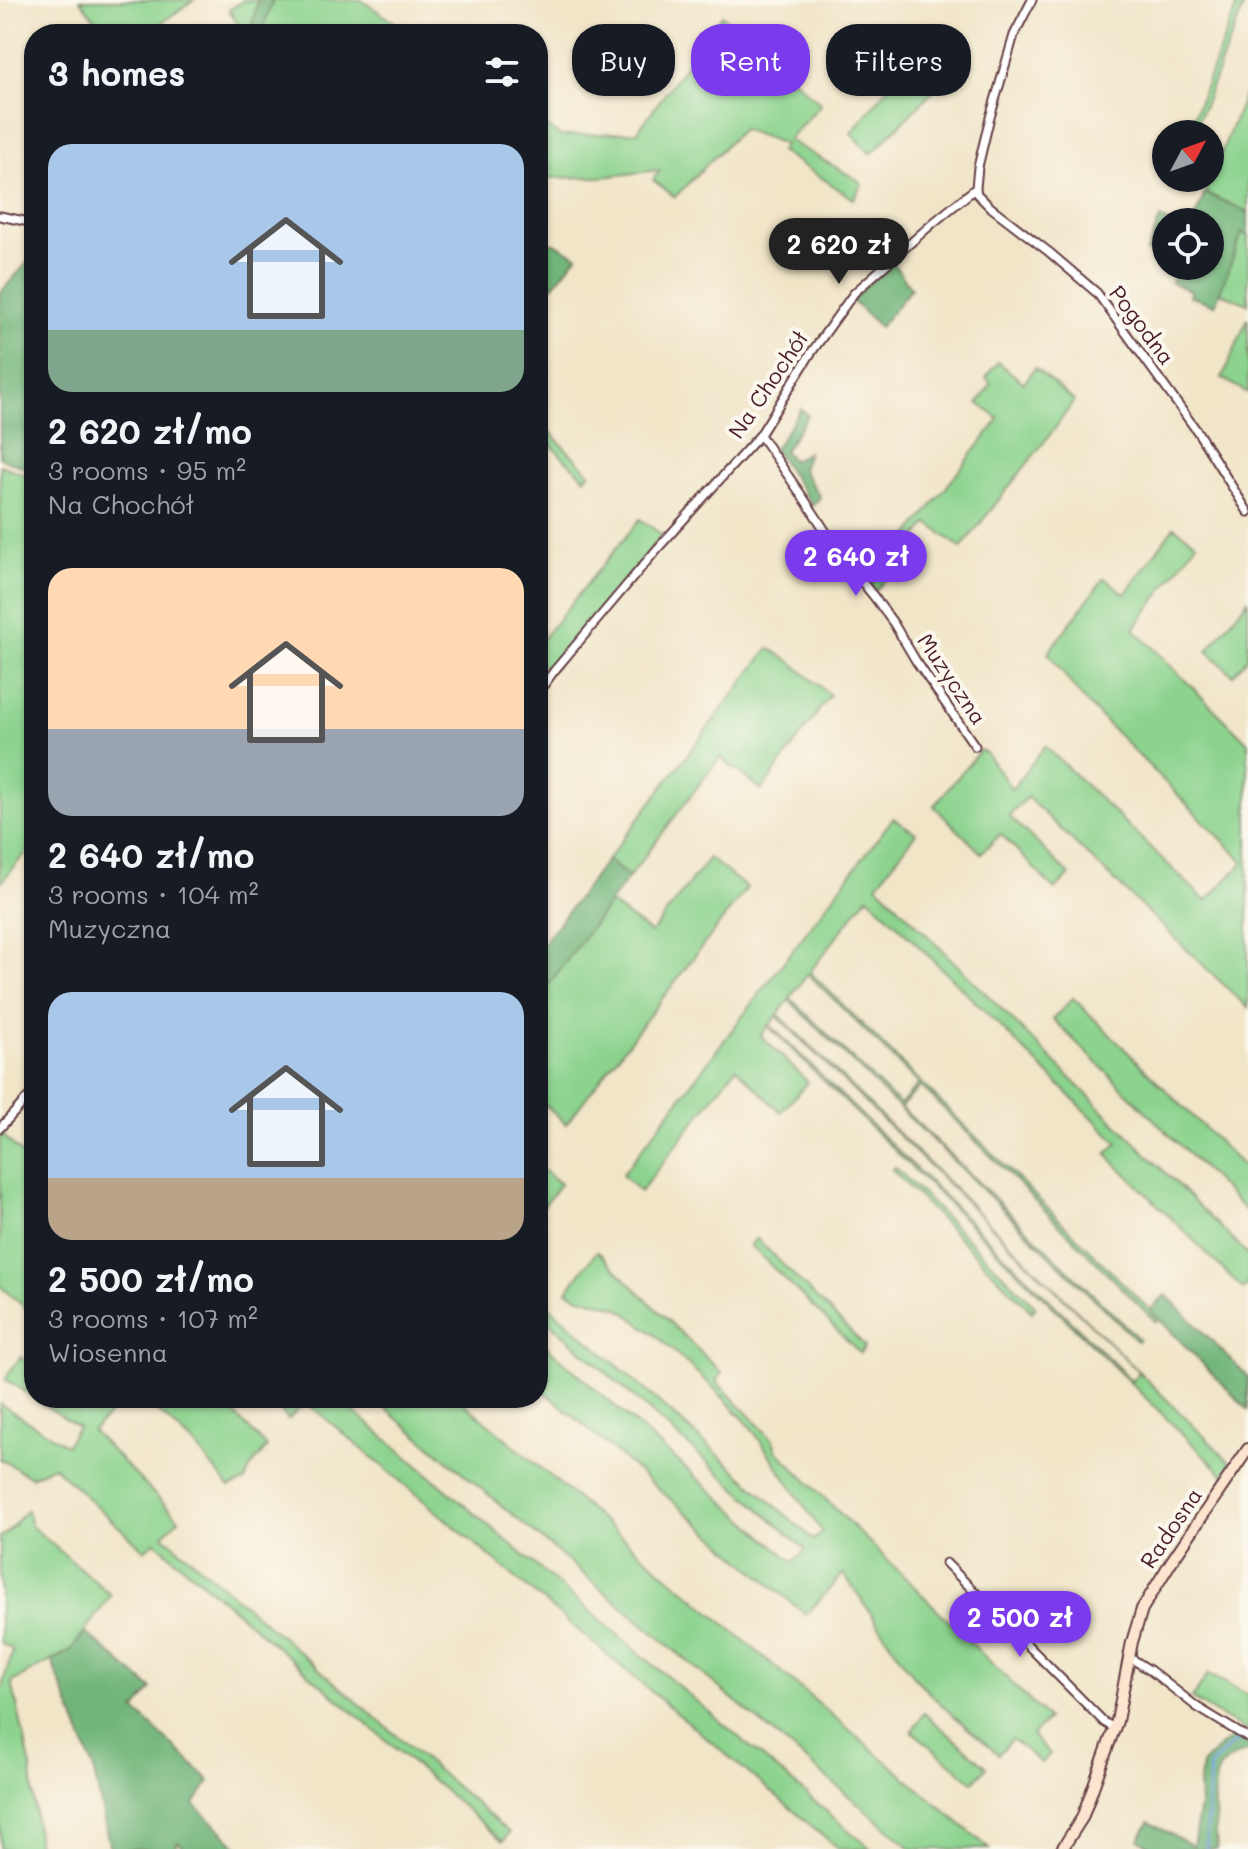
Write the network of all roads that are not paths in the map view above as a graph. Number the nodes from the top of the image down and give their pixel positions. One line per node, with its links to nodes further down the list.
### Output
1 (1032, 0): 2 (street)
2 (976, 188): 5 (street, Na Chochół); 6 (street, Pogodna)
3 (0, 216): 4 (street)
4 (24, 221)
5 (760, 435): 7 (street, Na Chochół); 8 (street, Muzyczna)
6 (1248, 512)
7 (548, 679)
8 (975, 746)
9 (24, 1102): 10 (street)
10 (0, 1128)
11 (1248, 1449): 13 (street, Radosna)
12 (946, 1563): 14 (street)
13 (1129, 1657): 14 (street, Radosna); 15 (street)
14 (1114, 1728): 16 (street, Radosna)
15 (1248, 1738)
16 (1062, 1849)

